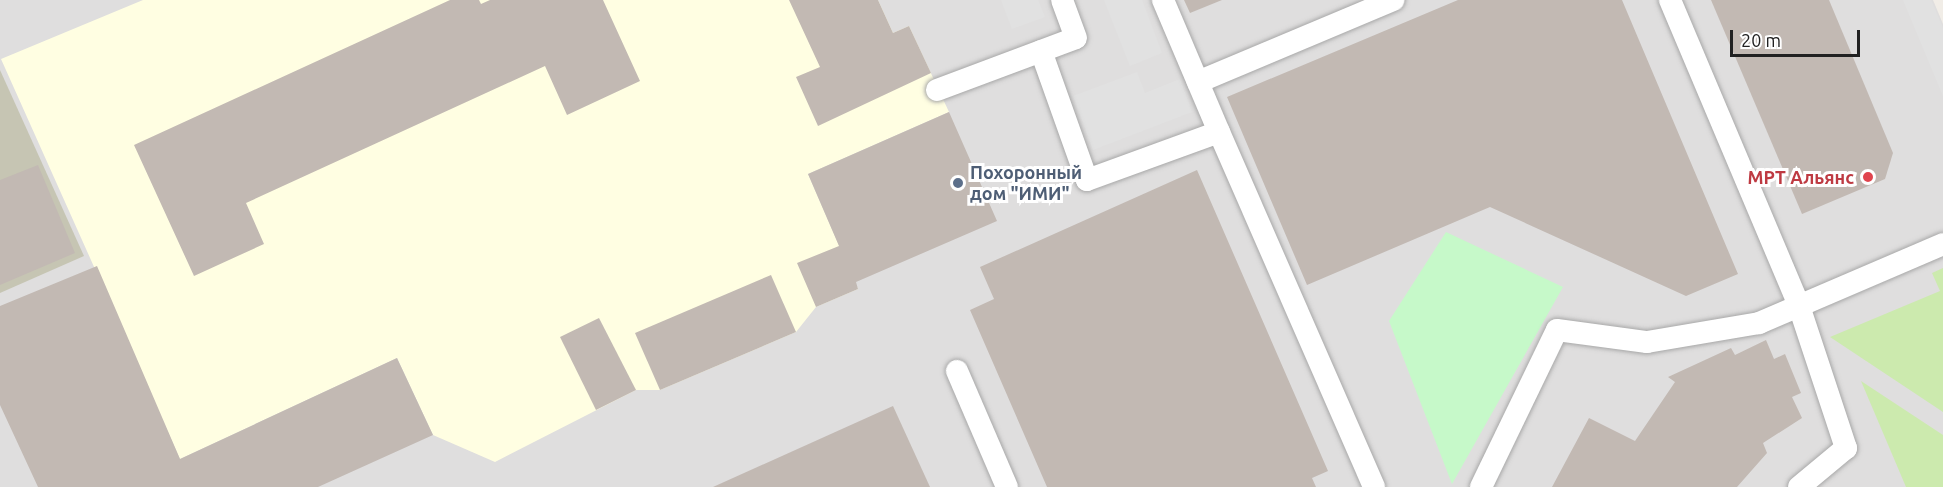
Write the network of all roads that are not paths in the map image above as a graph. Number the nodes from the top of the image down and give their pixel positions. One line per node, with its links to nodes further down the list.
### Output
1 (1062, 0): 5 (lane)
2 (1163, 0): 6 (lane)
3 (1393, 0): 6 (lane)
4 (1670, 0): 10 (lane)
5 (1041, 51): 7 (lane); 8 (lane)
6 (1198, 82): 8 (lane)
7 (937, 90)
8 (1219, 132): 13 (lane)
9 (1943, 244): 10 (lane)
10 (1799, 306): 14 (lane); 15 (lane)
11 (957, 370): 12 (lane)
12 (1007, 487)
13 (1374, 487)
14 (1480, 487)
15 (1799, 487)

